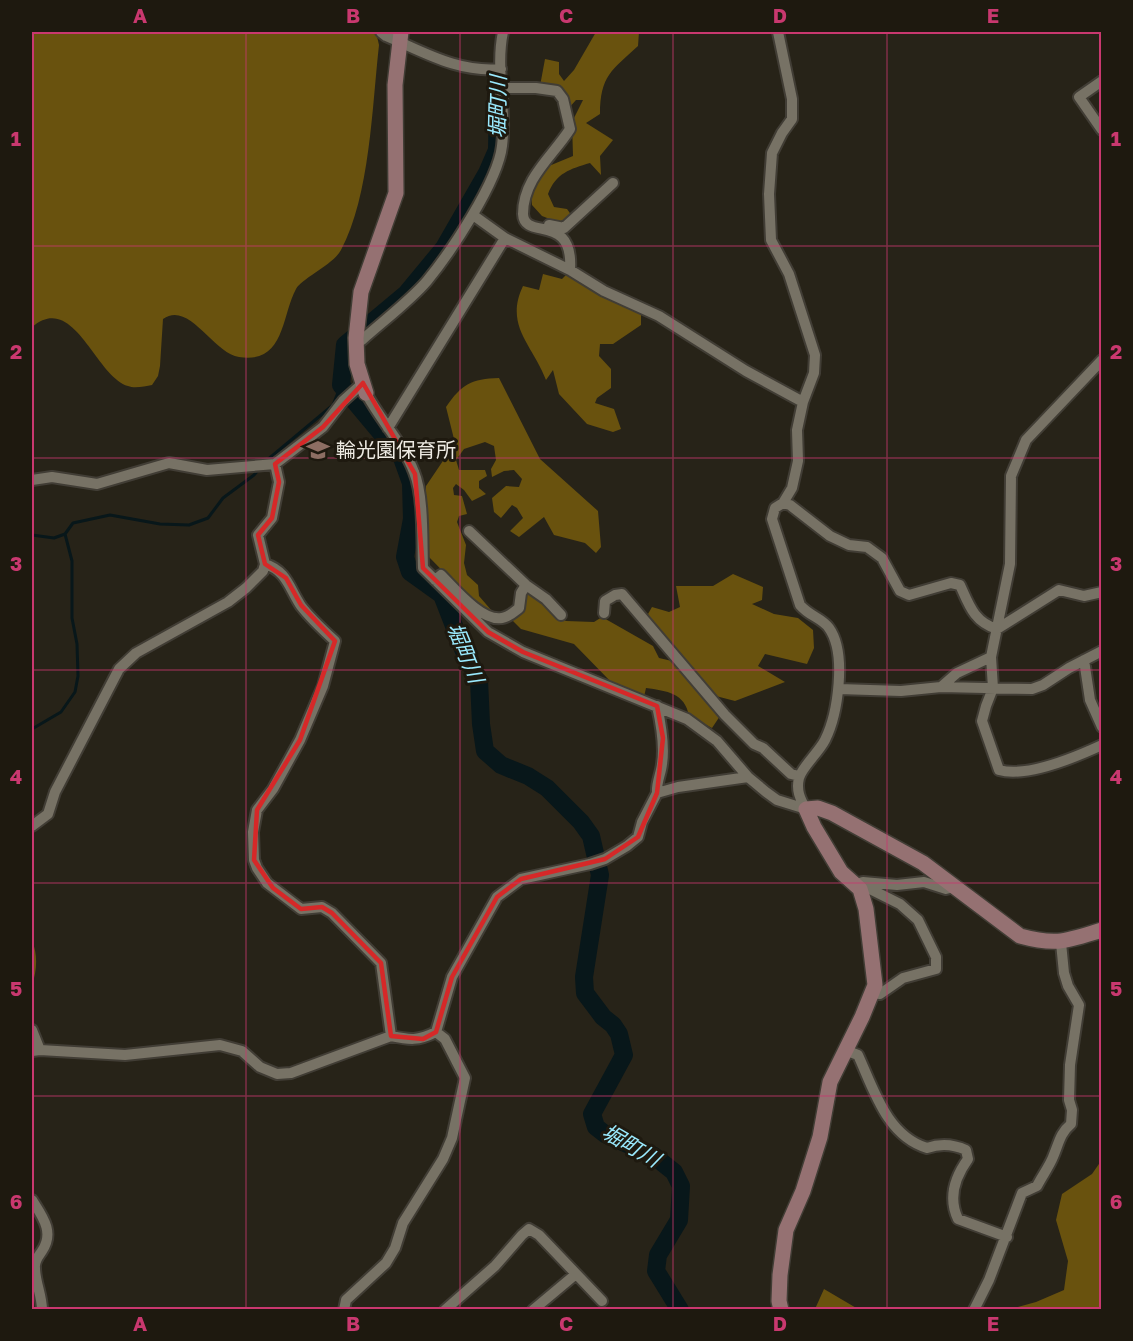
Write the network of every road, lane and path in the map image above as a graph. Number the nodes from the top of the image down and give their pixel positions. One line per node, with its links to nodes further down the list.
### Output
1 (381, 32): 4 (street)
2 (503, 32): 5 (street)
3 (778, 32): 17 (street)
4 (401, 37): 5 (street); 14 (main road)
5 (501, 69): 7 (street)
6 (1101, 81): 8 (street)
7 (502, 88): 10 (street); 11 (street)
8 (1101, 130)
9 (613, 183): 11 (street)
10 (473, 215): 12 (street); 14 (street)
11 (544, 230): 13 (street)
12 (505, 238): 13 (street); 18 (street)
13 (570, 270): 17 (street)
14 (356, 338): 16 (main road)
15 (1101, 360): 29 (street)
16 (364, 388): 18 (street); 19 (street)
17 (803, 402): 21 (street)
18 (388, 428): 24 (street)
19 (275, 464): 20 (street); 23 (street)
20 (32, 480)
21 (783, 503): 29 (street); 35 (street)
22 (469, 531): 25 (street)
23 (265, 564): 43 (street); 51 (street)
24 (435, 580): 25 (street); 36 (street)
25 (526, 585): 28 (street)
26 (1101, 592): 29 (street)
27 (604, 613): 39 (street)
28 (561, 615)
29 (997, 629): 31 (street)
30 (1101, 651): 32 (street)
31 (991, 657): 33 (street); 34 (street)
32 (1084, 660): 34 (street); 37 (street)
33 (941, 687): 34 (street); 35 (street)
34 (993, 688): 38 (street)
35 (839, 689): 39 (street)
36 (657, 705): 40 (street); 41 (street)
37 (1101, 727)
38 (1101, 745)
39 (800, 776): 42 (street)
40 (748, 777): 41 (street); 42 (street)
41 (657, 793): 50 (street)
42 (806, 809): 44 (main road); 45 (main road)
43 (32, 826)
44 (856, 886): 45 (street); 48 (main road); 48 (street)
45 (954, 887): 47 (main road)
46 (1101, 930): 47 (main road)
47 (1061, 943): 55 (street)
48 (872, 993): 53 (main road)
49 (32, 1030): 52 (street)
50 (436, 1032): 51 (street); 60 (street)
51 (391, 1036): 52 (street)
52 (36, 1050)
53 (845, 1050): 55 (street); 63 (main road)
54 (32, 1200): 57 (street)
55 (1007, 1237): 64 (street)
56 (576, 1274): 58 (street); 61 (street); 62 (street)
57 (37, 1298): 59 (street)
58 (602, 1301)
59 (42, 1310)
60 (344, 1310)
61 (445, 1310)
62 (533, 1310)
63 (781, 1310)
64 (974, 1310)

